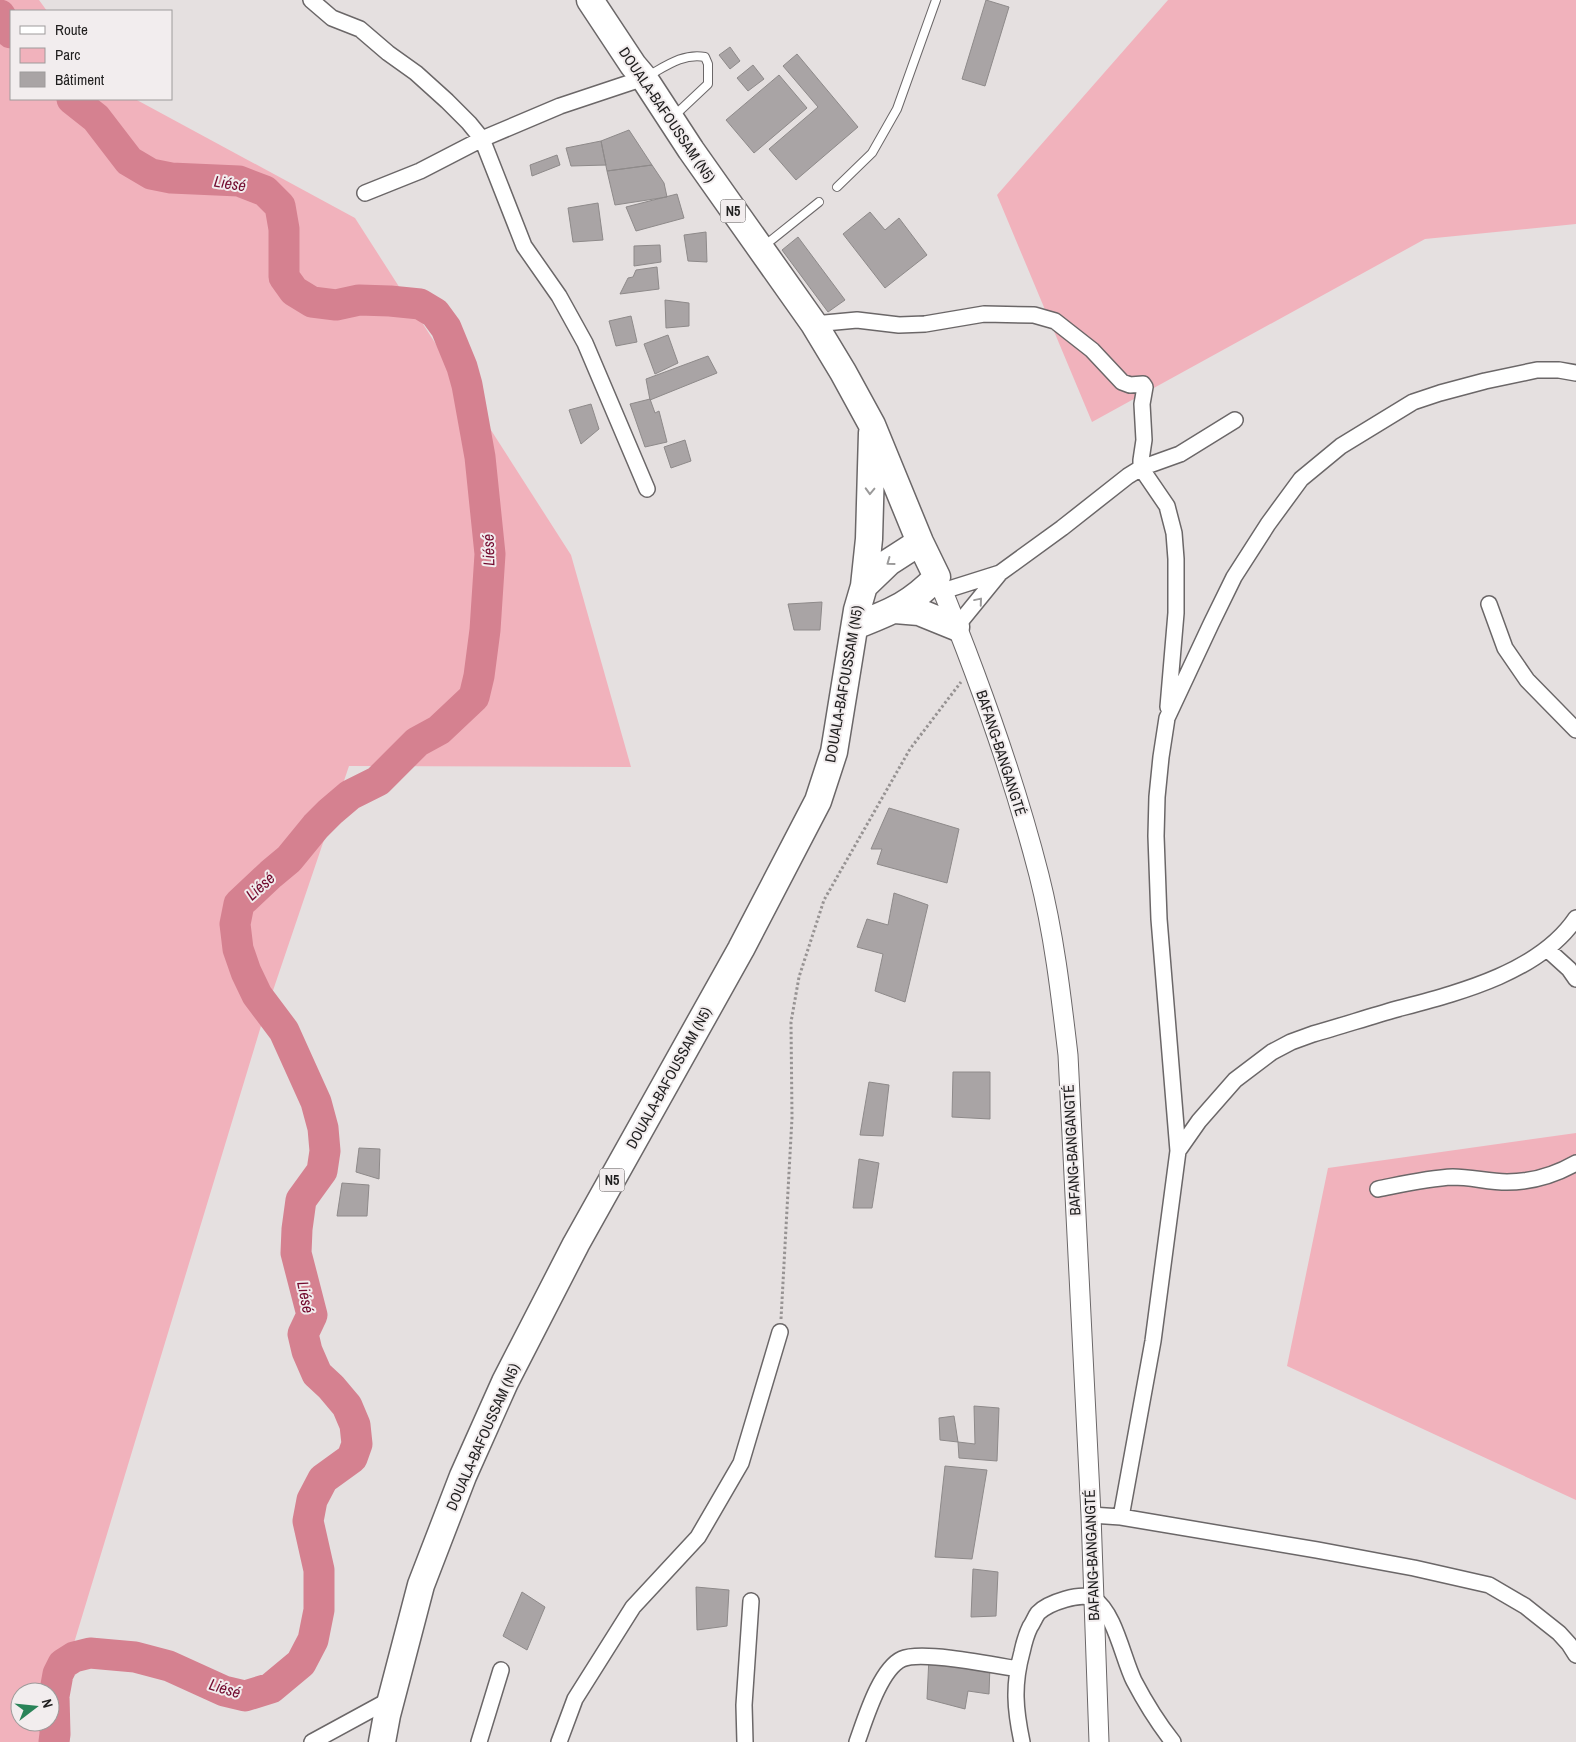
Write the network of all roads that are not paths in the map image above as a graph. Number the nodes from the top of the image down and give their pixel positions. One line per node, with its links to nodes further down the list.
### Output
1 (311, 0): 6 (street)
2 (590, 0): 4 (highway, DOUALA-BAFOUSSAM (N5) / N5)
3 (936, 0): 7 (lane)
4 (644, 78): 5 (highway, DOUALA-BAFOUSSAM (N5) / N5); 5 (lane); 6 (street)
5 (670, 119): 10 (highway, DOUALA-BAFOUSSAM (N5) / N5)
6 (482, 139): 8 (street); 16 (street)
7 (837, 187)
8 (365, 193)
9 (819, 202): 10 (lane)
10 (760, 249): 11 (highway, DOUALA-BAFOUSSAM (N5) / N5)
11 (814, 324): 14 (highway, DOUALA-BAFOUSSAM (N5) / N5); 15 (street)
12 (1576, 374): 25 (street)
13 (1235, 420): 15 (street)
14 (872, 425): 17 (highway, DOUALA-BAFOUSSAM (N5) / N5); 20 (highway, one-way to 20)
15 (1141, 468): 18 (street); 25 (street)
16 (647, 489)
17 (920, 542): 19 (highway, DOUALA-BAFOUSSAM (N5) / N5); 20 (highway, DOUALA-BAFOUSSAM (N5) / N5, one-way to 20)
18 (1000, 573): 19 (street); 24 (street, one-way to 18)
19 (940, 584): 22 (highway); 24 (street, BAFANG-BANGANGTÉ)
20 (864, 586): 23 (highway, DOUALA-BAFOUSSAM (N5) / N5)
21 (1489, 604): 26 (street)
22 (895, 610): 23 (highway); 24 (highway)
23 (855, 626): 41 (highway, DOUALA-BAFOUSSAM (N5) / N5)
24 (956, 627): 34 (street, BAFANG-BANGANGTÉ)
25 (1168, 718): 30 (street)
26 (1576, 730)
27 (1576, 918): 28 (street)
28 (1548, 950): 29 (street); 30 (street)
29 (1576, 978)
30 (1178, 1151): 35 (street)
31 (1576, 1163): 32 (street)
32 (1378, 1189)
33 (780, 1332): 45 (street)
34 (1091, 1515): 35 (street); 36 (street, BAFANG-BANGANGTÉ)
35 (1121, 1517): 38 (street)
36 (1094, 1599): 39 (street); 49 (street, BAFANG-BANGANGTÉ); 50 (street)
37 (752, 1601): 46 (street)
38 (1576, 1655)
39 (1017, 1669): 47 (street); 48 (street)
40 (501, 1670): 44 (street)
41 (392, 1699): 42 (street); 43 (highway, DOUALA-BAFOUSSAM (N5) / N5)
42 (312, 1742)
43 (382, 1742)
44 (479, 1742)
45 (559, 1742)
46 (745, 1742)
47 (856, 1742)
48 (1022, 1742)
49 (1099, 1742)
50 (1173, 1742)

